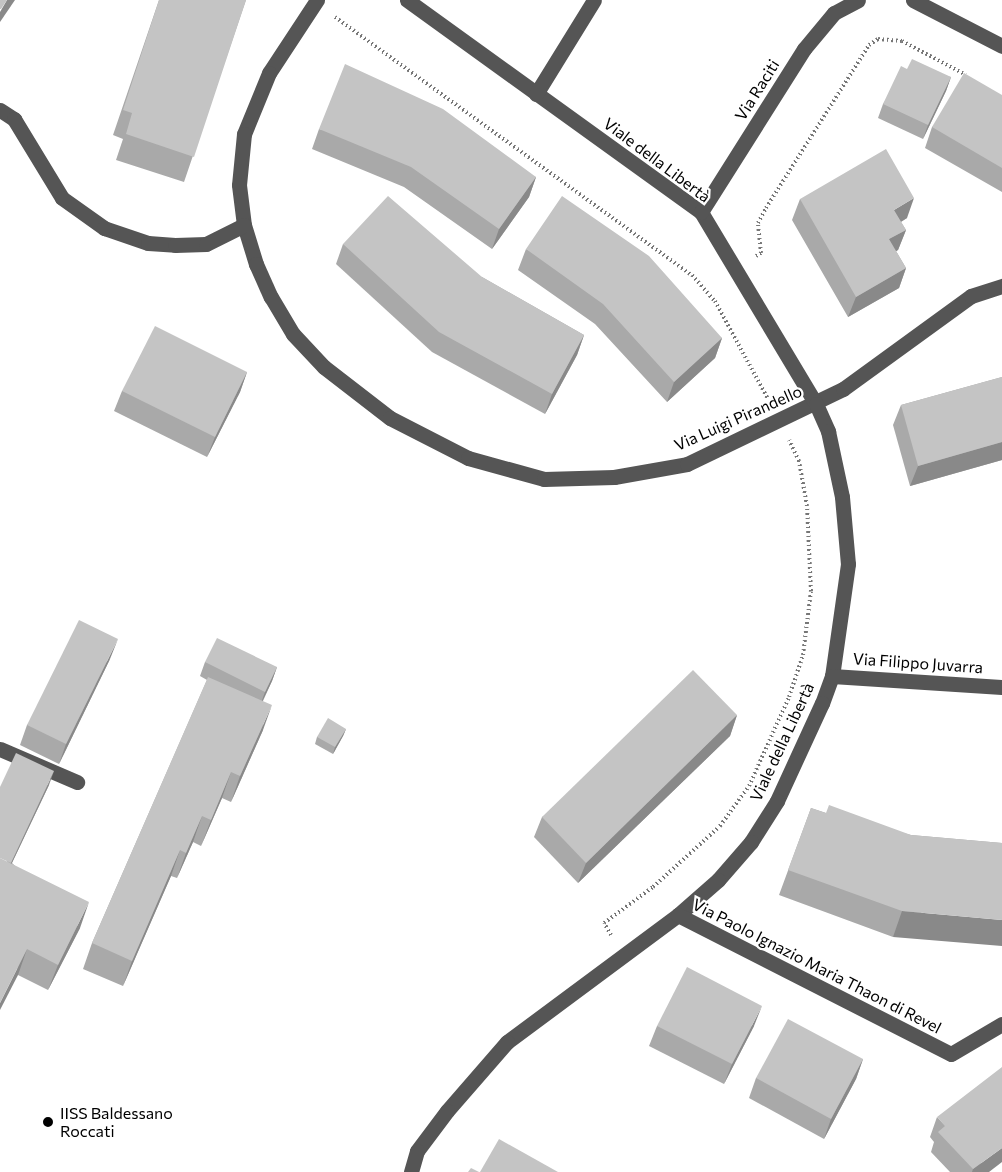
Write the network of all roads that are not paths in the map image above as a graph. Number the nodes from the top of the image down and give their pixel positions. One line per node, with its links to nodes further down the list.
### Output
1 (317, 0): 10 (street, Via Luigi Pirandello)
2 (407, 0): 7 (street, Viale della Libertà)
3 (594, 0): 7 (street)
4 (858, 0): 9 (street, Via Raciti)
5 (913, 0): 6 (street)
6 (1002, 46)
7 (536, 94): 9 (street, Viale della Libertà)
8 (0, 110): 10 (street)
9 (701, 212): 12 (street, Viale della Libertà)
10 (244, 225): 12 (street, Via Luigi Pirandello)
11 (1002, 286): 12 (street)
12 (816, 404): 13 (street, Viale della Libertà)
13 (832, 676): 14 (street, Via Filippo Juvarra); 17 (street, Viale della Libertà)
14 (1002, 687)
15 (0, 749): 16 (street)
16 (77, 782)
17 (678, 915): 18 (street, Via Paolo Ignazio Maria Thaon di Revel); 19 (street, Viale della Libertà)
18 (1002, 1024)
19 (411, 1172)

